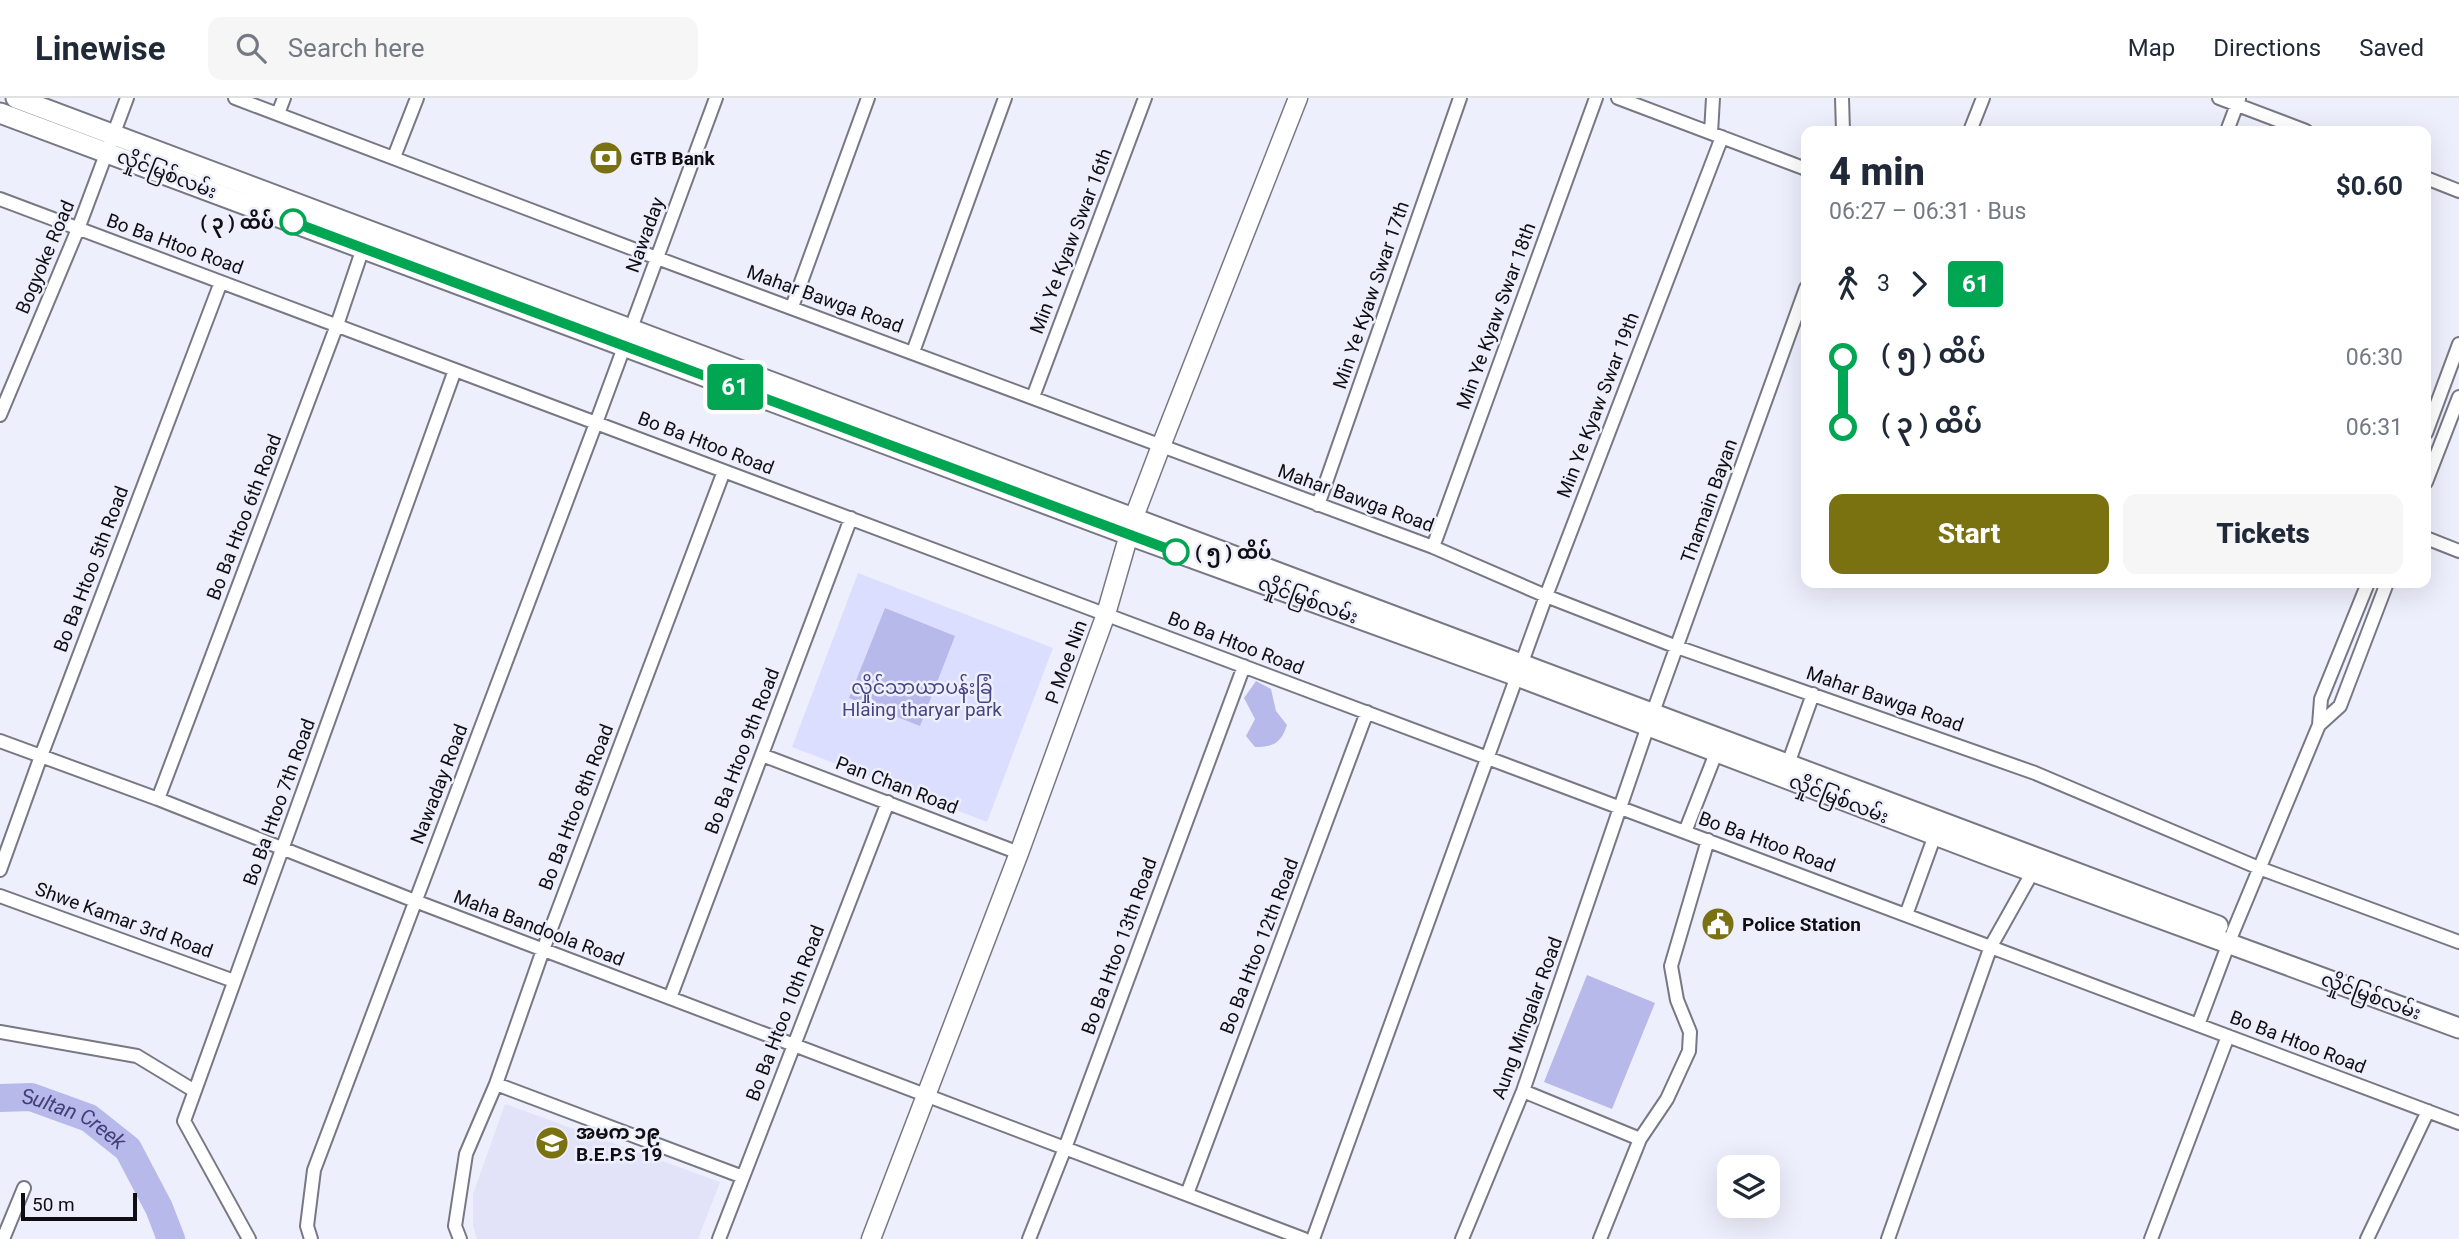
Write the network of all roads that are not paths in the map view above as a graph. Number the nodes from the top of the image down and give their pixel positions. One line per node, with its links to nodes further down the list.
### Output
1 (16, 98): 26 (main road, လှိုင်မြစ်လမ်း)
2 (127, 98): 26 (street, Bogyoke Road)
3 (235, 98): 20 (street, Mahar Bawga Road)
4 (284, 98): 20 (street)
5 (417, 98): 27 (street)
6 (716, 98): 34 (street, Nawaday)
7 (868, 98): 36 (street)
8 (1005, 98): 41 (street)
9 (1145, 98): 43 (street, Min Ye Kyaw Swar 16th)
10 (1298, 98): 48 (street, P Moe Nin)
11 (1460, 98): 51 (street, Min Ye Kyaw Swar 17th)
12 (1595, 98): 55 (street, Min Ye Kyaw Swar 18th)
13 (1618, 98): 25 (street)
14 (1713, 98): 25 (street, Min Ye Kyaw Swar 19th)
15 (1842, 98): 21 (street)
16 (1983, 98): 22 (street)
17 (2219, 98): 18 (street)
18 (2238, 101): 23 (street); 24 (street)
19 (0, 113): 26 (main road, လှိုင်မြစ်လမ်း)
20 (278, 114): 27 (street, Mahar Bawga Road)
21 (1843, 126)
22 (1972, 126)
23 (2229, 126)
24 (2295, 126)
25 (1716, 135): 28 (street); 59 (street, Min Ye Kyaw Swar 19th)
26 (112, 143): 32 (street, Bogyoke Road); 33 (main road, လှိုင်မြစ်လမ်း); 39 (main road, လှိုင်မြစ်လမ်း)
27 (394, 157): 34 (street, Mahar Bawga Road)
28 (1801, 167)
29 (2431, 180): 30 (street)
30 (2459, 191)
31 (0, 199): 32 (street, Bo Ba Htoo Road)
32 (78, 229): 35 (street, Bo Ba Htoo Road); 45 (street, Bogyoke Road)
33 (363, 248): 38 (street, Bo Ba Htoo 6th Road); 39 (main road, လှိုင်မြစ်လမ်း)
34 (657, 258): 36 (street, Mahar Bawga Road); 39 (street, Nawaday)
35 (221, 282): 38 (street, Bo Ba Htoo Road); 71 (street, Bo Ba Htoo 5th Road)
36 (792, 307): 41 (street, Mahar Bawga Road)
37 (1801, 307): 61 (street, Thamain Bayan)
38 (337, 325): 42 (street, Bo Ba Htoo Road); 74 (street, Bo Ba Htoo 6th Road)
39 (628, 337): 47 (street, Nawaday Road); 53 (main road, လှိုင်မြစ်လမ်း)
40 (2459, 344): 46 (street)
41 (913, 352): 43 (street, Mahar Bawga Road)
42 (455, 370): 47 (street, Bo Ba Htoo Road); 80 (street, Bo Ba Htoo 7th Road)
43 (1033, 397): 48 (street, Mahar Bawga Road)
44 (2459, 397): 49 (street)
45 (0, 415)
46 (2431, 420)
47 (596, 423): 50 (street, Bo Ba Htoo Road); 86 (street, Nawaday Road)
48 (1161, 446): 51 (street, Mahar Bawga Road); 53 (street, P Moe Nin)
49 (2431, 469)
50 (724, 471): 52 (street, Bo Ba Htoo Road); 91 (street, Bo Ba Htoo 8th Road)
51 (1318, 505): 55 (street, Mahar Bawga Road)
52 (851, 518): 60 (street, Bo Ba Htoo Road); 70 (street, Bo Ba Htoo 9th Road)
53 (1132, 526): 60 (street, P Moe Nin); 63 (main road, လှိုင်မြစ်လမ်း)
54 (2431, 540): 56 (street)
55 (1433, 547): 59 (street, Mahar Bawga Road)
56 (2459, 551)
57 (2366, 588): 67 (street)
58 (2384, 588): 67 (street)
59 (1546, 596): 61 (street, Mahar Bawga Road); 63 (street, Min Ye Kyaw Swar 19th)
60 (1106, 614): 62 (street, Bo Ba Htoo Road); 81 (street, P Moe Nin)
61 (1677, 647): 64 (street, Mahar Bawga Road); 66 (street, Thamain Bayan)
62 (1244, 666): 65 (street, Bo Ba Htoo Road); 107 (street, Bo Ba Htoo 13th Road)
63 (1517, 676): 66 (main road, လှိုင်မြစ်လမ်း); 72 (street)
64 (1813, 694): 73 (street); 83 (street, Mahar Bawga Road)
65 (1367, 712): 72 (street, Bo Ba Htoo Road); 110 (street, Bo Ba Htoo 12th Road)
66 (1651, 720): 69 (main road, လှိုင်မြစ်လမ်း); 76 (street, Aung Mingalar Road)
67 (2319, 725): 83 (street)
68 (0, 741): 71 (street, Maha Bandoola Road)
69 (1719, 745): 73 (main road, လှိုင်မြစ်လမ်း); 77 (street); 78 (main road, လှိုင်မြစ်လမ်း)
70 (762, 755): 75 (street, Pan Chan Road); 93 (street, Bo Ba Htoo 9th Road)
71 (41, 756): 74 (street, Maha Bandoola Road); 84 (street, Bo Ba Htoo 5th Road)
72 (1489, 758): 76 (street, Bo Ba Htoo Road); 119 (street)
73 (1788, 764): 82 (main road, လှိုင်မြစ်လမ်း)
74 (158, 799): 80 (street, Maha Bandoola Road)
75 (888, 802): 81 (street, Pan Chan Road); 99 (street, Bo Ba Htoo 10th Road)
76 (1621, 808): 77 (street, Bo Ba Htoo Road); 102 (street, Aung Mingalar Road)
77 (1685, 832): 79 (street, Bo Ba Htoo Road)
78 (1935, 835): 82 (main road, လှိုင်မြစ်လမ်း); 87 (street)
79 (1708, 841): 87 (street, Bo Ba Htoo Road); 106 (street)
80 (283, 848): 86 (street, Maha Bandoola Road); 92 (street, Bo Ba Htoo 7th Road)
81 (1019, 853): 103 (street, P Moe Nin)
82 (2037, 865): 88 (main road, လှိုင်မြစ်လမ်း); 90 (street)
83 (2259, 868): 88 (street); 89 (street, Mahar Bawga Road)
84 (0, 870)
85 (0, 896): 92 (street, Shwe Kamar 3rd Road)
86 (415, 901): 91 (street, Maha Bandoola Road); 113 (street, Nawaday Road)
87 (1906, 915): 90 (street, Bo Ba Htoo Road)
88 (2231, 938): 94 (main road, လှိုင်မြစ်လမ်း); 95 (street); 96 (main road, လှိုင်မြစ်လမ်း)
89 (2459, 942)
90 (1991, 946): 95 (street, Bo Ba Htoo Road); 122 (street)
91 (543, 950): 93 (street, Maha Bandoola Road); 100 (street, Bo Ba Htoo 8th Road)
92 (234, 981): 101 (street, Bo Ba Htoo 7th Road)
93 (670, 998): 99 (street, Maha Bandoola Road)
94 (2459, 1015)
95 (2198, 1025): 98 (street, Bo Ba Htoo Road)
96 (2459, 1028)
97 (0, 1032): 101 (street)
98 (2228, 1036): 104 (street, Bo Ba Htoo Road); 123 (street)
99 (794, 1044): 103 (street, Maha Bandoola Road); 108 (street, Bo Ba Htoo 10th Road)
100 (496, 1084): 108 (street); 114 (street, Bo Ba Htoo 8th Road)
101 (193, 1090): 112 (street, Bo Ba Htoo 7th Road)
102 (1523, 1091): 106 (street); 120 (street, Aung Mingalar Road)
103 (924, 1096): 107 (street, Maha Bandoola Road); 116 (street, P Moe Nin)
104 (2428, 1111): 105 (street, Bo Ba Htoo Road); 124 (street)
105 (2459, 1123)
106 (1640, 1139): 121 (street)
107 (1065, 1148): 110 (street, Maha Bandoola Road); 117 (street, Bo Ba Htoo 13th Road)
108 (743, 1177): 115 (street, Bo Ba Htoo 10th Road)
109 (24, 1188): 111 (street)
110 (1187, 1194): 118 (street, Maha Bandoola Road)
111 (3, 1239)
112 (249, 1239)
113 (311, 1239)
114 (460, 1239)
115 (719, 1239)
116 (871, 1239)
117 (1029, 1239)
118 (1304, 1239)
119 (1313, 1239)
120 (1462, 1239)
121 (1600, 1239)
122 (1888, 1239)
123 (2151, 1239)
124 (2367, 1239)

